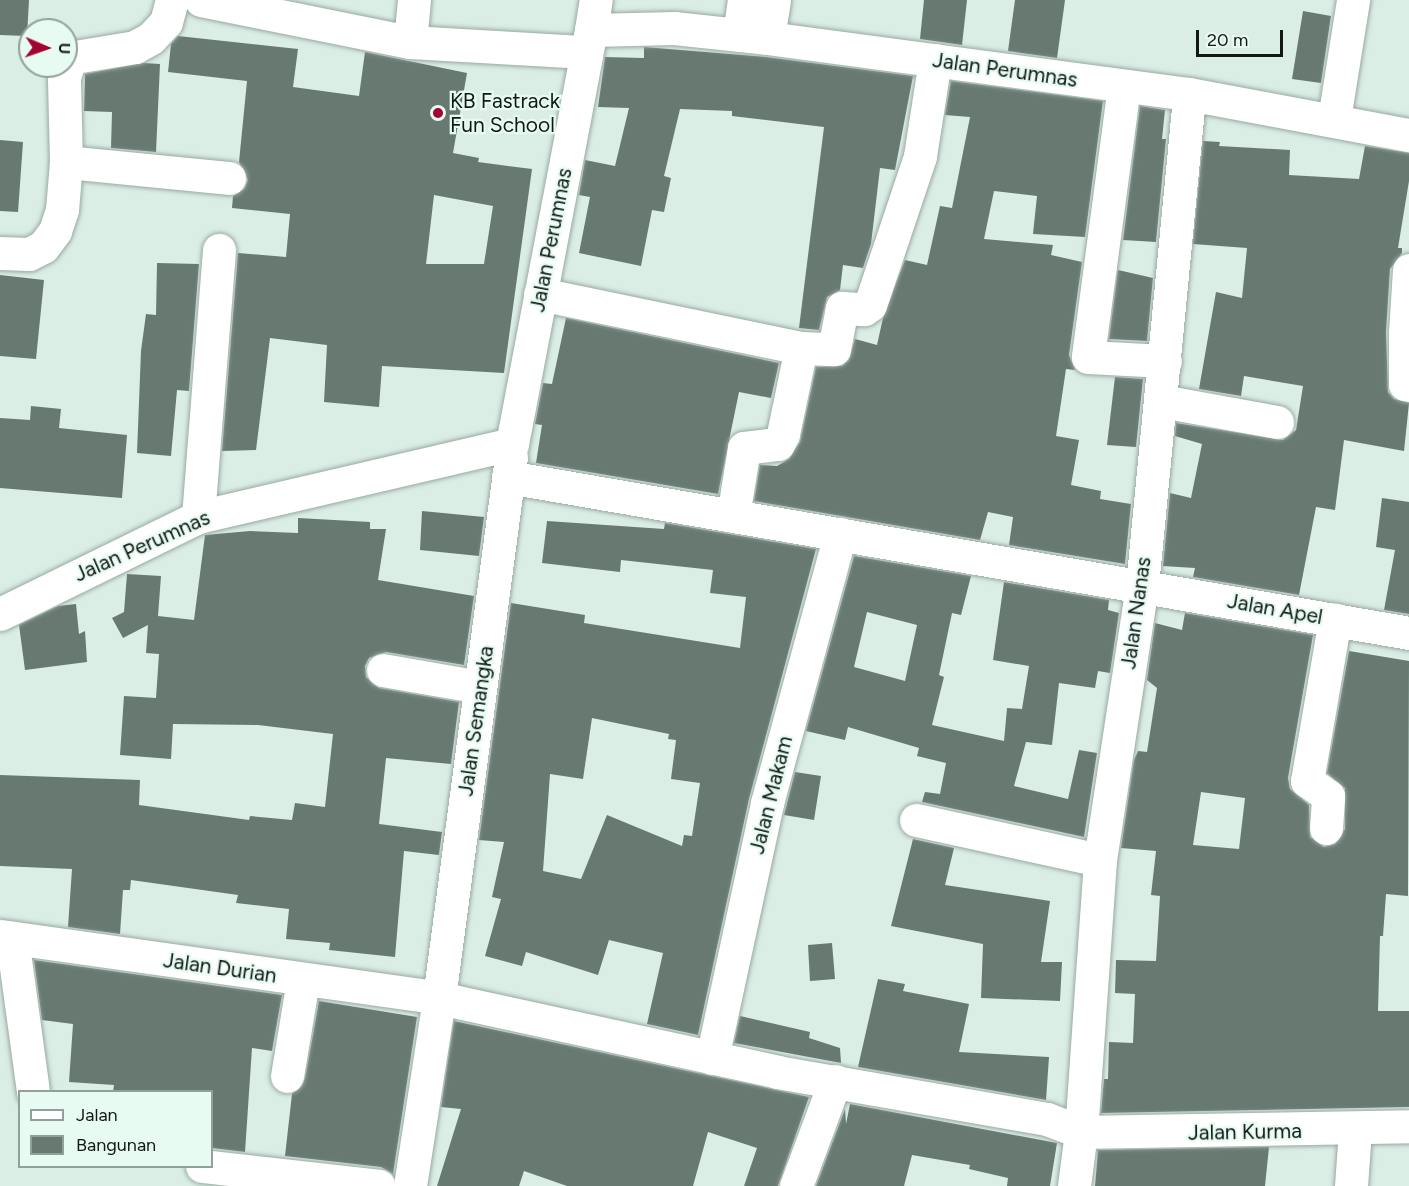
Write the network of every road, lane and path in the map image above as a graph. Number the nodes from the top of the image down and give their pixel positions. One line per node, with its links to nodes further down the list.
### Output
1 (172, 0): 15 (street)
2 (201, 0): 9 (street)
3 (414, 0): 9 (street)
4 (744, 0): 8 (street)
5 (774, 0): 8 (street)
6 (1353, 0): 13 (street)
7 (591, 27): 8 (street, Jalan Perumnas); 9 (street); 20 (street, Jalan Perumnas)
8 (753, 36): 10 (street, Jalan Perumnas)
9 (410, 42)
10 (934, 60): 11 (street, Jalan Perumnas); 21 (street)
11 (1124, 86): 12 (street, Jalan Perumnas); 22 (street)
12 (1189, 94): 13 (street, Jalan Perumnas); 22 (street, Jalan Nanas)
13 (1334, 119): 14 (street, Jalan Perumnas)
14 (1409, 135)
15 (66, 162): 16 (street); 18 (street)
16 (229, 178)
17 (219, 250): 29 (street)
18 (0, 253)
19 (1409, 270): 23 (street)
20 (540, 294): 21 (street); 26 (street, Jalan Perumnas)
21 (801, 348): 28 (street)
22 (1165, 362): 24 (street, Jalan Nanas)
23 (1409, 385)
24 (1161, 401): 25 (street); 31 (street, Jalan Nanas)
25 (1277, 422)
26 (512, 444): 27 (street, Jalan Semangka); 29 (street, Jalan Perumnas)
27 (508, 477): 28 (street, Jalan Apel); 36 (street, Jalan Semangka)
28 (733, 516): 30 (street, Jalan Apel)
29 (198, 517): 32 (street, Jalan Perumnas)
30 (840, 534): 31 (street, Jalan Apel); 43 (street, Jalan Makam)
31 (1142, 586): 33 (street, Jalan Apel); 39 (street, Jalan Nanas)
32 (0, 614)
33 (1335, 619): 34 (street, Jalan Apel); 38 (street)
34 (1409, 633)
35 (383, 670): 36 (street)
36 (480, 687): 42 (street, Jalan Semangka)
37 (916, 820): 39 (street)
38 (1326, 828)
39 (1100, 860): 49 (street, Jalan Nanas)
40 (6, 937): 41 (street, Jalan Durian); 46 (street)
41 (303, 980): 42 (street, Jalan Durian); 44 (street)
42 (439, 998): 43 (street, Jalan Durian); 53 (street, Jalan Semangka)
43 (712, 1058): 45 (street, Jalan Durian)
44 (287, 1076)
45 (835, 1081): 49 (street, Jalan Durian); 54 (street)
46 (33, 1090)
47 (1409, 1126): 48 (street, Jalan Kurma)
48 (1355, 1130): 49 (street, Jalan Kurma); 56 (street)
49 (1081, 1132): 55 (street, Jalan Nanas)
50 (205, 1168): 51 (street)
51 (241, 1179): 52 (street)
52 (379, 1186)
53 (410, 1186)
54 (796, 1186)
55 (1074, 1186)
56 (1351, 1186)

